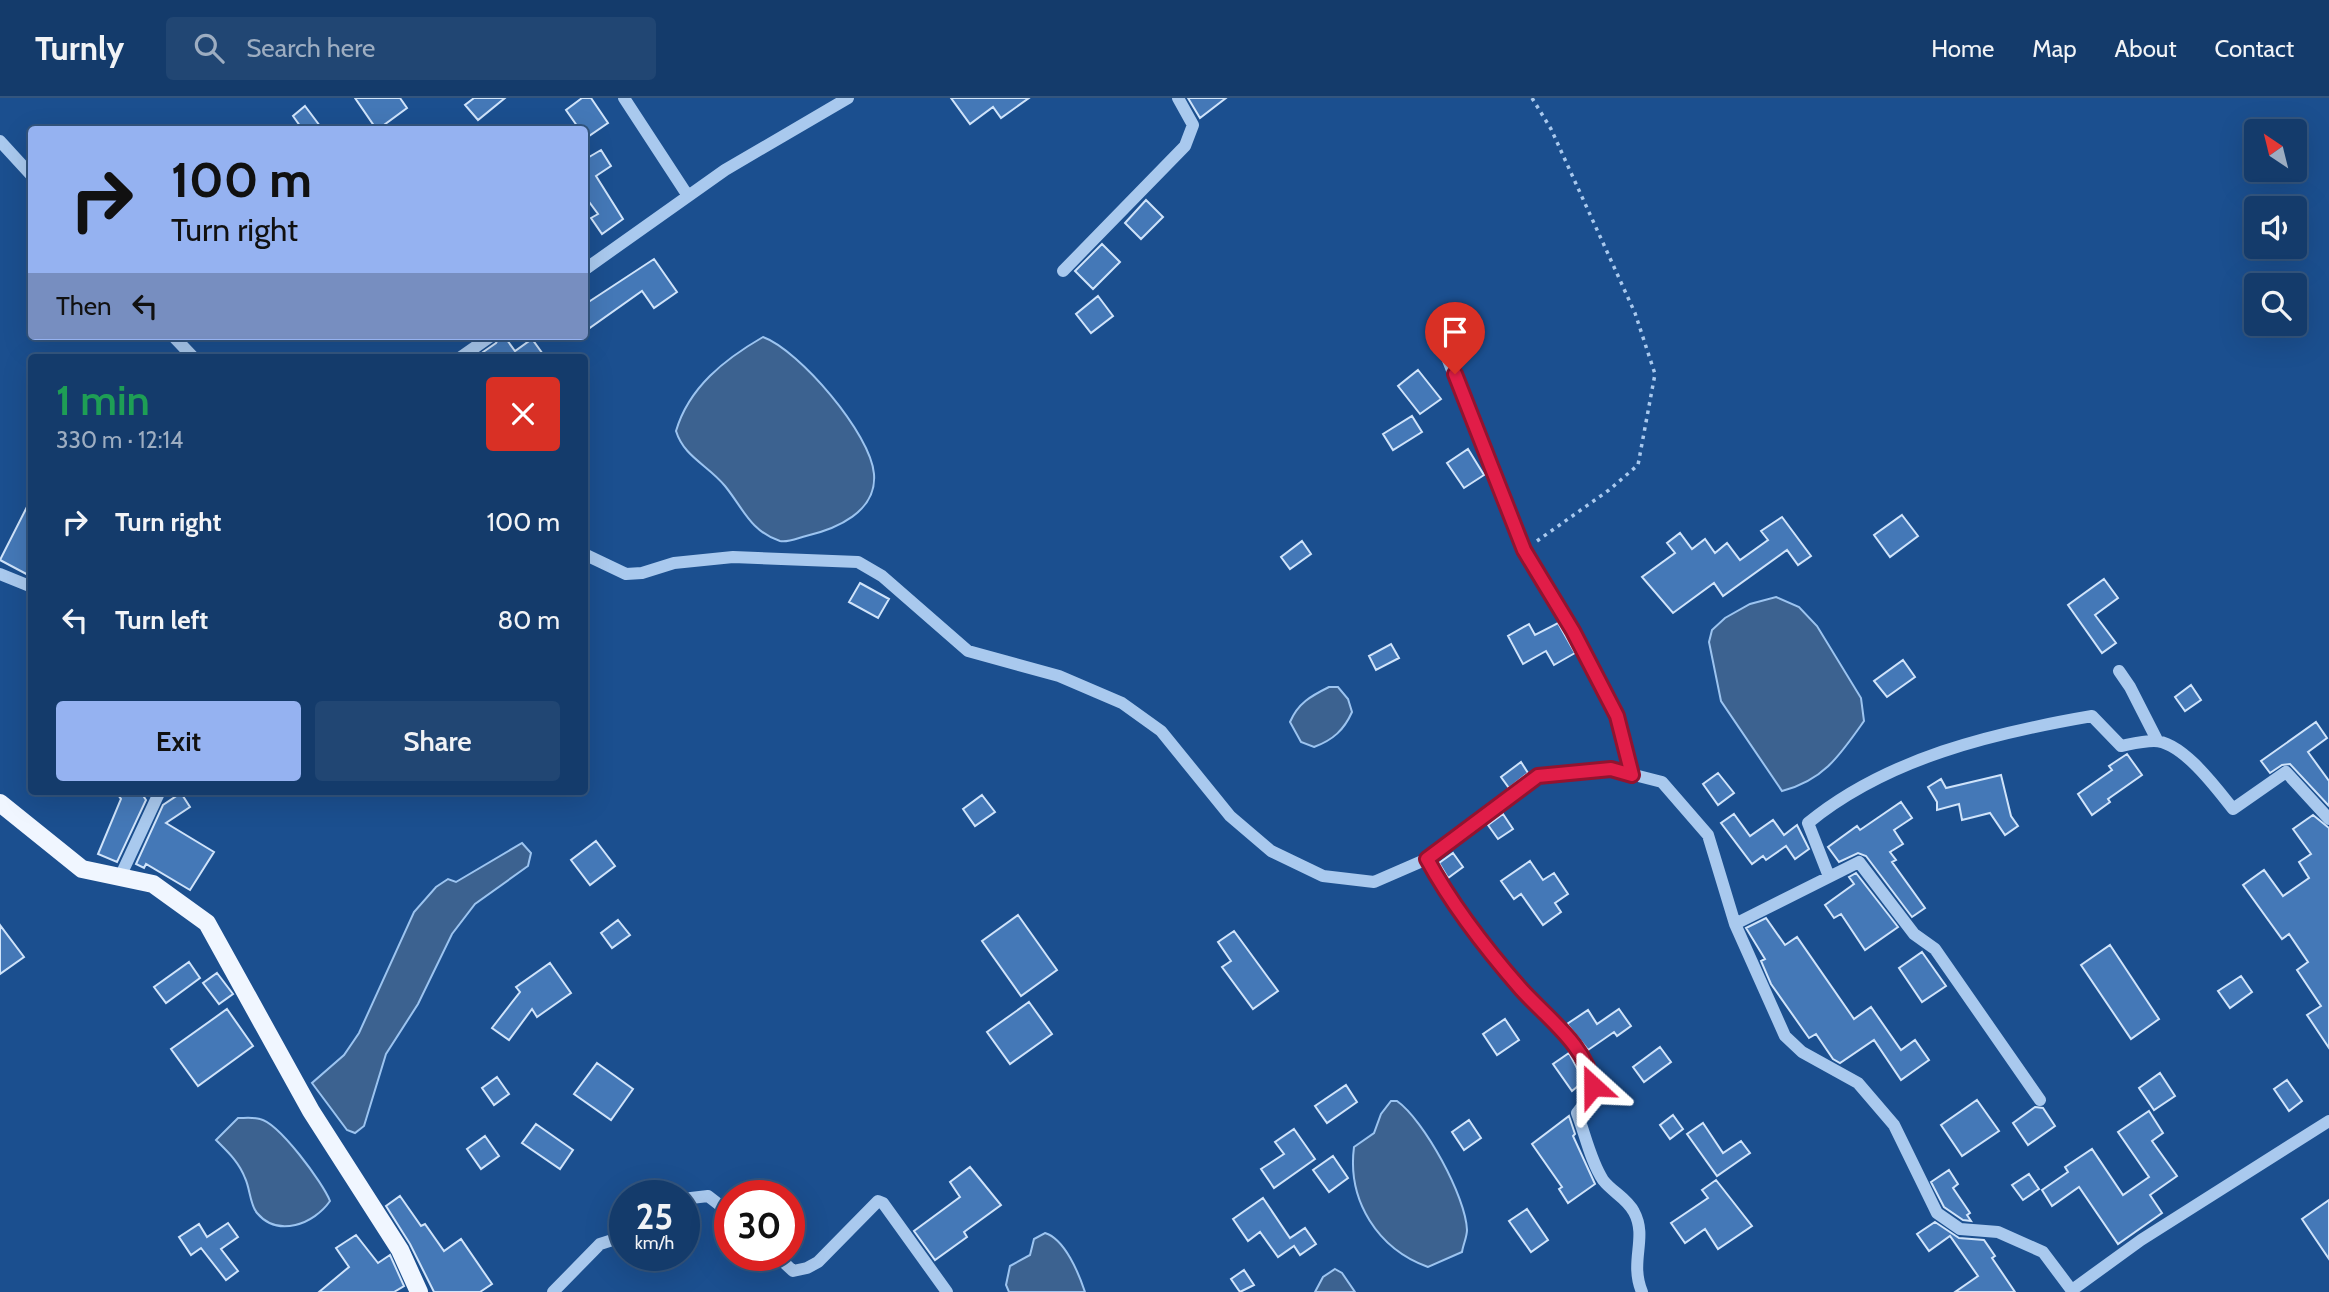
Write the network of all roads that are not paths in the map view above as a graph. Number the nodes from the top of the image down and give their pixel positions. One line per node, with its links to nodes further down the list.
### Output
1 (624, 98): 6 (street)
2 (848, 98): 6 (street)
3 (1178, 98): 8 (street)
4 (0, 141): 5 (street)
5 (28, 172)
6 (688, 196): 7 (street)
7 (588, 267)
8 (1062, 271)
9 (177, 340): 11 (street)
10 (485, 340): 12 (street)
11 (189, 354)
12 (465, 354)
13 (1446, 355): 19 (street)
14 (588, 556): 23 (street)
15 (0, 574): 16 (street)
16 (28, 585)
17 (2119, 671): 18 (street)
18 (2157, 740): 22 (street); 24 (street)
19 (1632, 775): 23 (street); 26 (street)
20 (158, 795): 25 (street)
21 (0, 803): 25 (main road)
22 (2329, 819)
23 (1427, 859): 35 (street)
24 (1829, 874): 26 (street); 27 (street)
25 (120, 877): 32 (main road)
26 (1735, 924): 31 (street)
27 (2040, 1100)
28 (2329, 1121): 31 (street)
29 (609, 1241): 33 (street)
30 (805, 1268): 34 (street)
31 (2073, 1291)
32 (419, 1292)
33 (553, 1292)
34 (947, 1292)
35 (1642, 1292)

